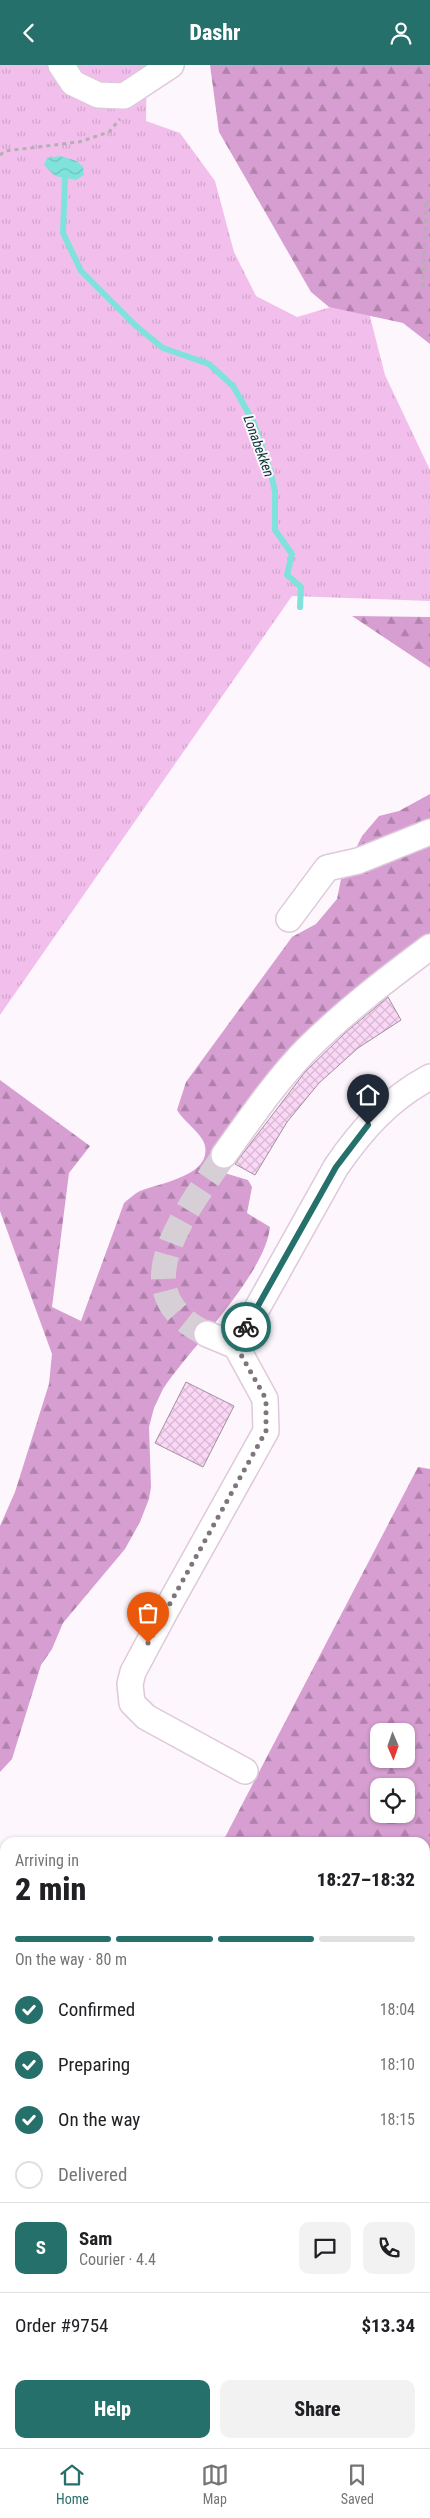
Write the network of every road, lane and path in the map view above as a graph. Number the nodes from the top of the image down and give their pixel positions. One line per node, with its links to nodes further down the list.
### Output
1 (60, 65): 3 (street)
2 (171, 65): 3 (street)
3 (124, 96): 4 (path)
4 (0, 155)
5 (430, 201): 6 (path)
6 (423, 287)
7 (430, 832): 8 (street)
8 (289, 919)
9 (430, 947): 11 (street)
10 (430, 1077): 13 (street)
11 (224, 1155)
12 (206, 1333): 13 (street)
13 (236, 1346): 14 (street)
14 (245, 1771)

